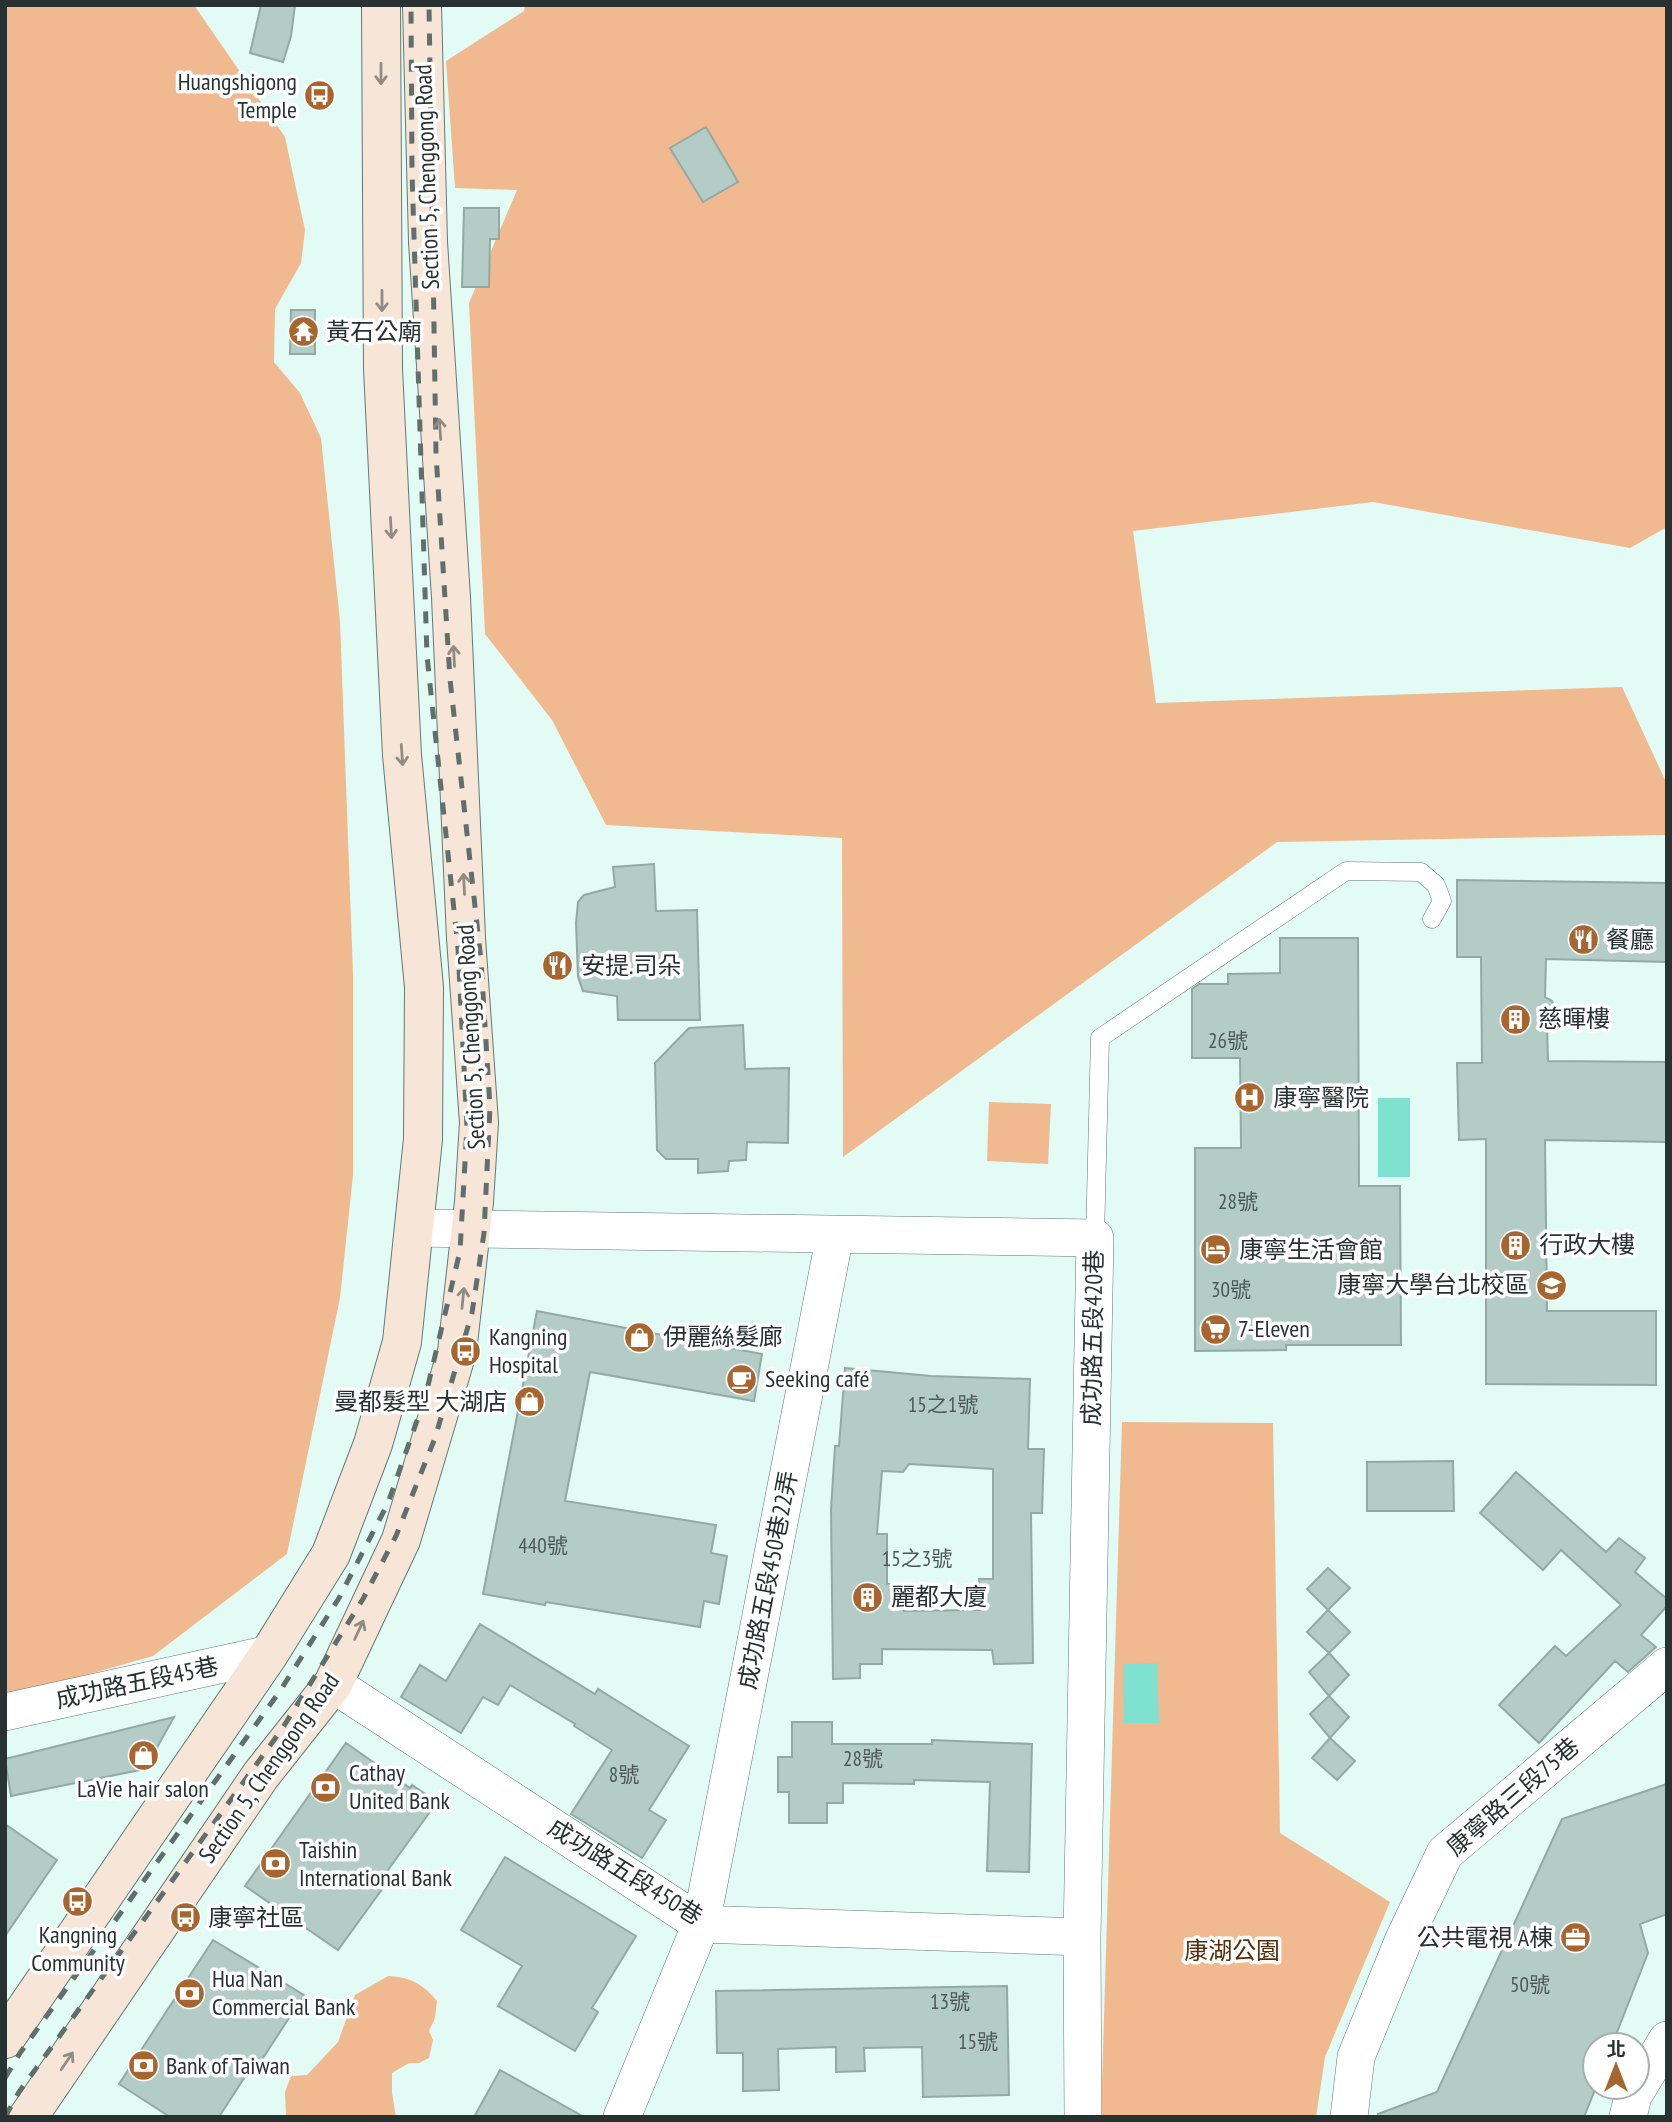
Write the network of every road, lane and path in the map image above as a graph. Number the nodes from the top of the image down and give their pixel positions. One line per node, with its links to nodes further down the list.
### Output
1 (382, 5): 4 (main road, Section 5, Chenggong Road, one-way to 4)
2 (422, 5): 5 (main road, Section 5, Chenggong Road, one-way to 2)
3 (1432, 919): 7 (lane)
4 (414, 1228): 5 (street, 成功路五段420巷); 8 (main road, Section 5, Chenggong Road)
5 (470, 1230): 6 (street, 成功路五段420巷); 10 (main road, Section 5, Chenggong Road, one-way to 5)
6 (835, 1235): 7 (street, 成功路五段420巷); 12 (street, 成功路五段450巷22弄)
7 (1095, 1238): 13 (street, 成功路五段420巷)
8 (269, 1654): 11 (street, 成功路五段45巷); 14 (main road, Section 5, Chenggong Road)
9 (1667, 1665): 19 (street, 康寧路三段75巷)
10 (333, 1684): 12 (street, 成功路五段450巷); 16 (main road, Section 5, Chenggong Road, one-way to 10)
11 (5, 1712)
12 (701, 1924): 13 (street, 成功路五段450巷); 17 (street, 成功路五段450巷22弄)
13 (1082, 1937): 18 (street, 成功路五段420巷)
14 (5, 2039)
15 (1667, 2040): 20 (street)
16 (28, 2117)
17 (622, 2117)
18 (1083, 2117)
19 (1349, 2117)
20 (1628, 2117)

